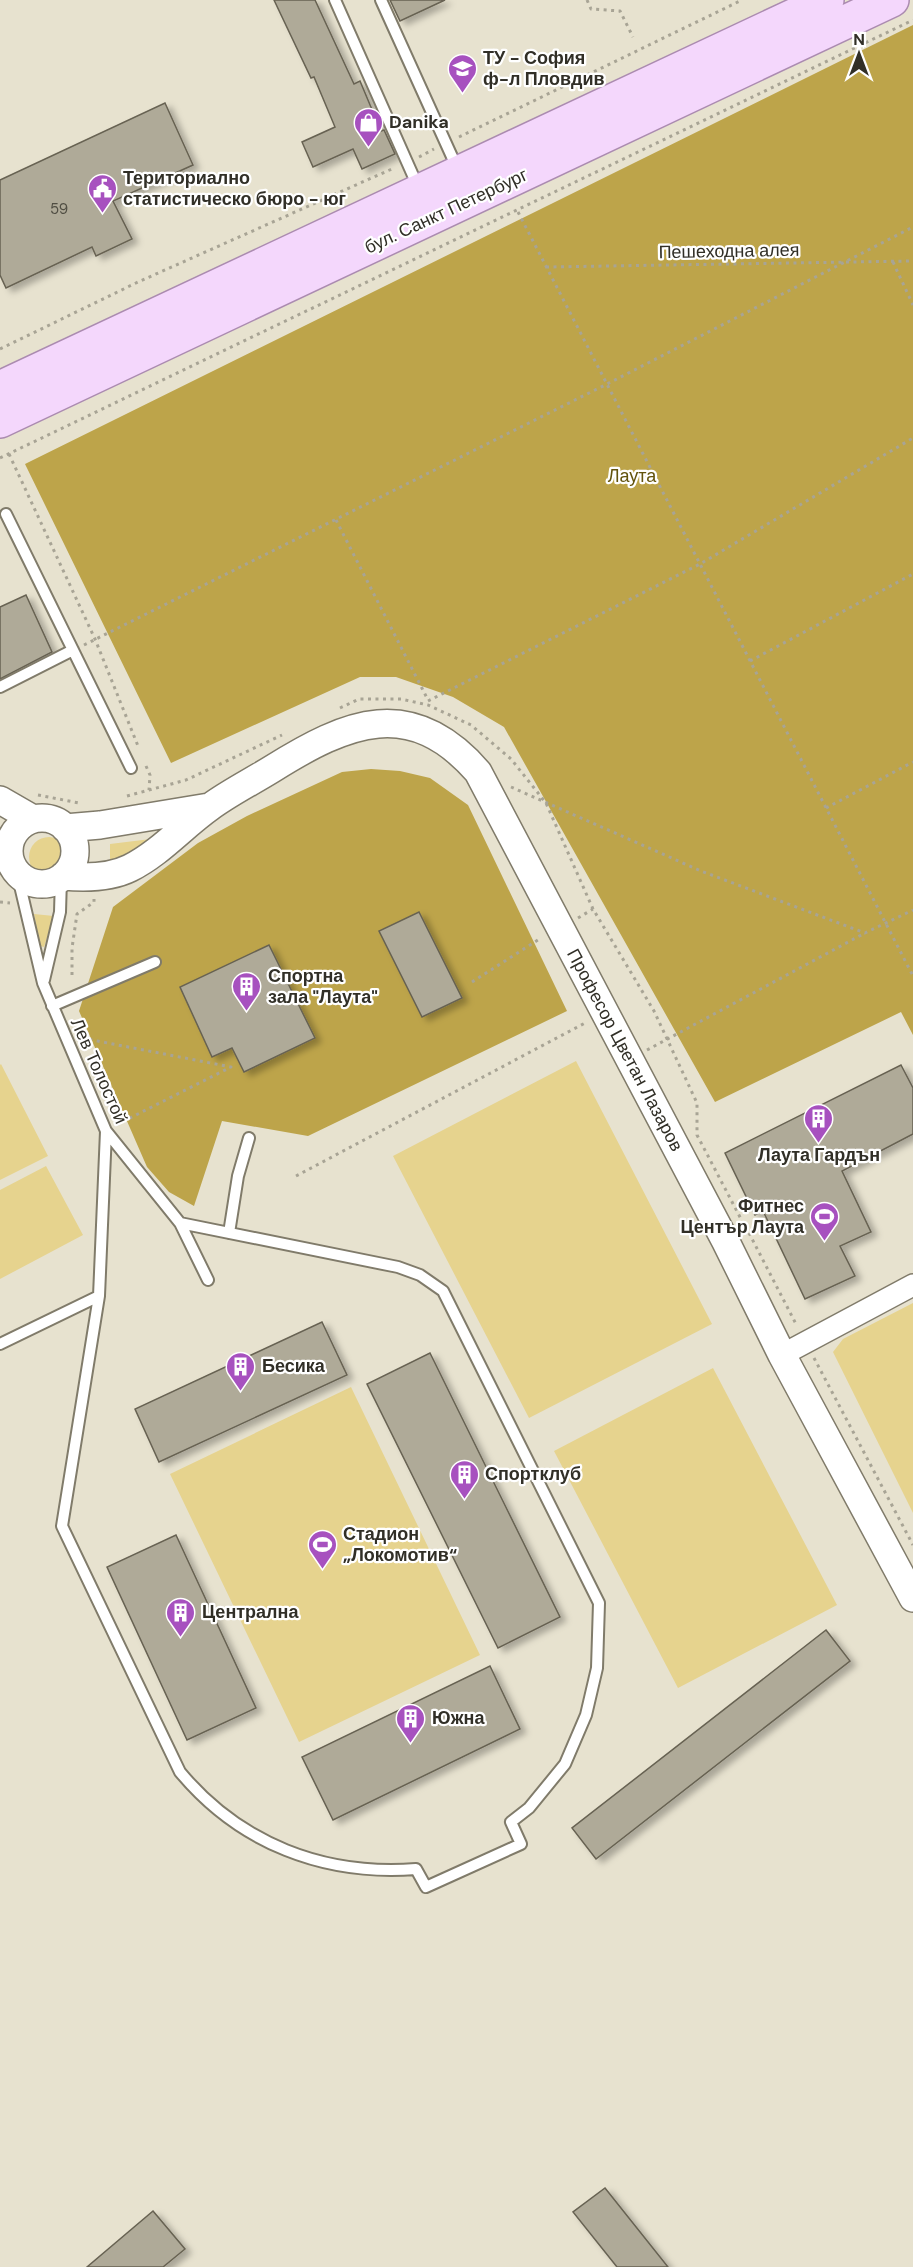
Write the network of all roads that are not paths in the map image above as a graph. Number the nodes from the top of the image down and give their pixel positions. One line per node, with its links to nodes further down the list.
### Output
1 (335, 0): 6 (lane)
2 (381, 0): 5 (lane)
3 (827, 0): 5 (main road, бул. Санкт Петербург)
4 (895, 6): 8 (main road, бул. Санкт Петербург)
5 (460, 172): 6 (main road, бул. Санкт Петербург)
6 (421, 192): 7 (main road, бул. Санкт Петербург)
7 (0, 387)
8 (0, 422)
9 (6, 514): 10 (lane)
10 (73, 650): 11 (lane); 12 (lane)
11 (0, 687)
12 (131, 768)
13 (0, 800): 15 (street)
14 (210, 807): 16 (street, Професор Цветан Лазаров); 18 (street, Професор Цветан Лазаров); 30 (street, Професор Цветан Лазаров)
15 (33, 819): 16 (street); 17 (street)
16 (64, 828): 18 (street)
17 (10, 870): 18 (street); 20 (lane, Лев Толостой)
18 (62, 877): 20 (lane)
19 (155, 962): 21 (lane)
20 (43, 983): 21 (lane, Лев Толостой)
21 (52, 1006): 22 (lane, Лев Толостой)
22 (106, 1131): 24 (lane, Лев Толостой); 28 (lane)
23 (249, 1138): 25 (lane)
24 (180, 1223): 25 (lane); 26 (lane, Лев Толостой)
25 (229, 1233): 28 (lane)
26 (208, 1281)
27 (913, 1285): 30 (street)
28 (99, 1296): 29 (lane)
29 (0, 1344)
30 (782, 1355): 31 (street, Професор Цветан Лазаров)
31 (913, 1598)

